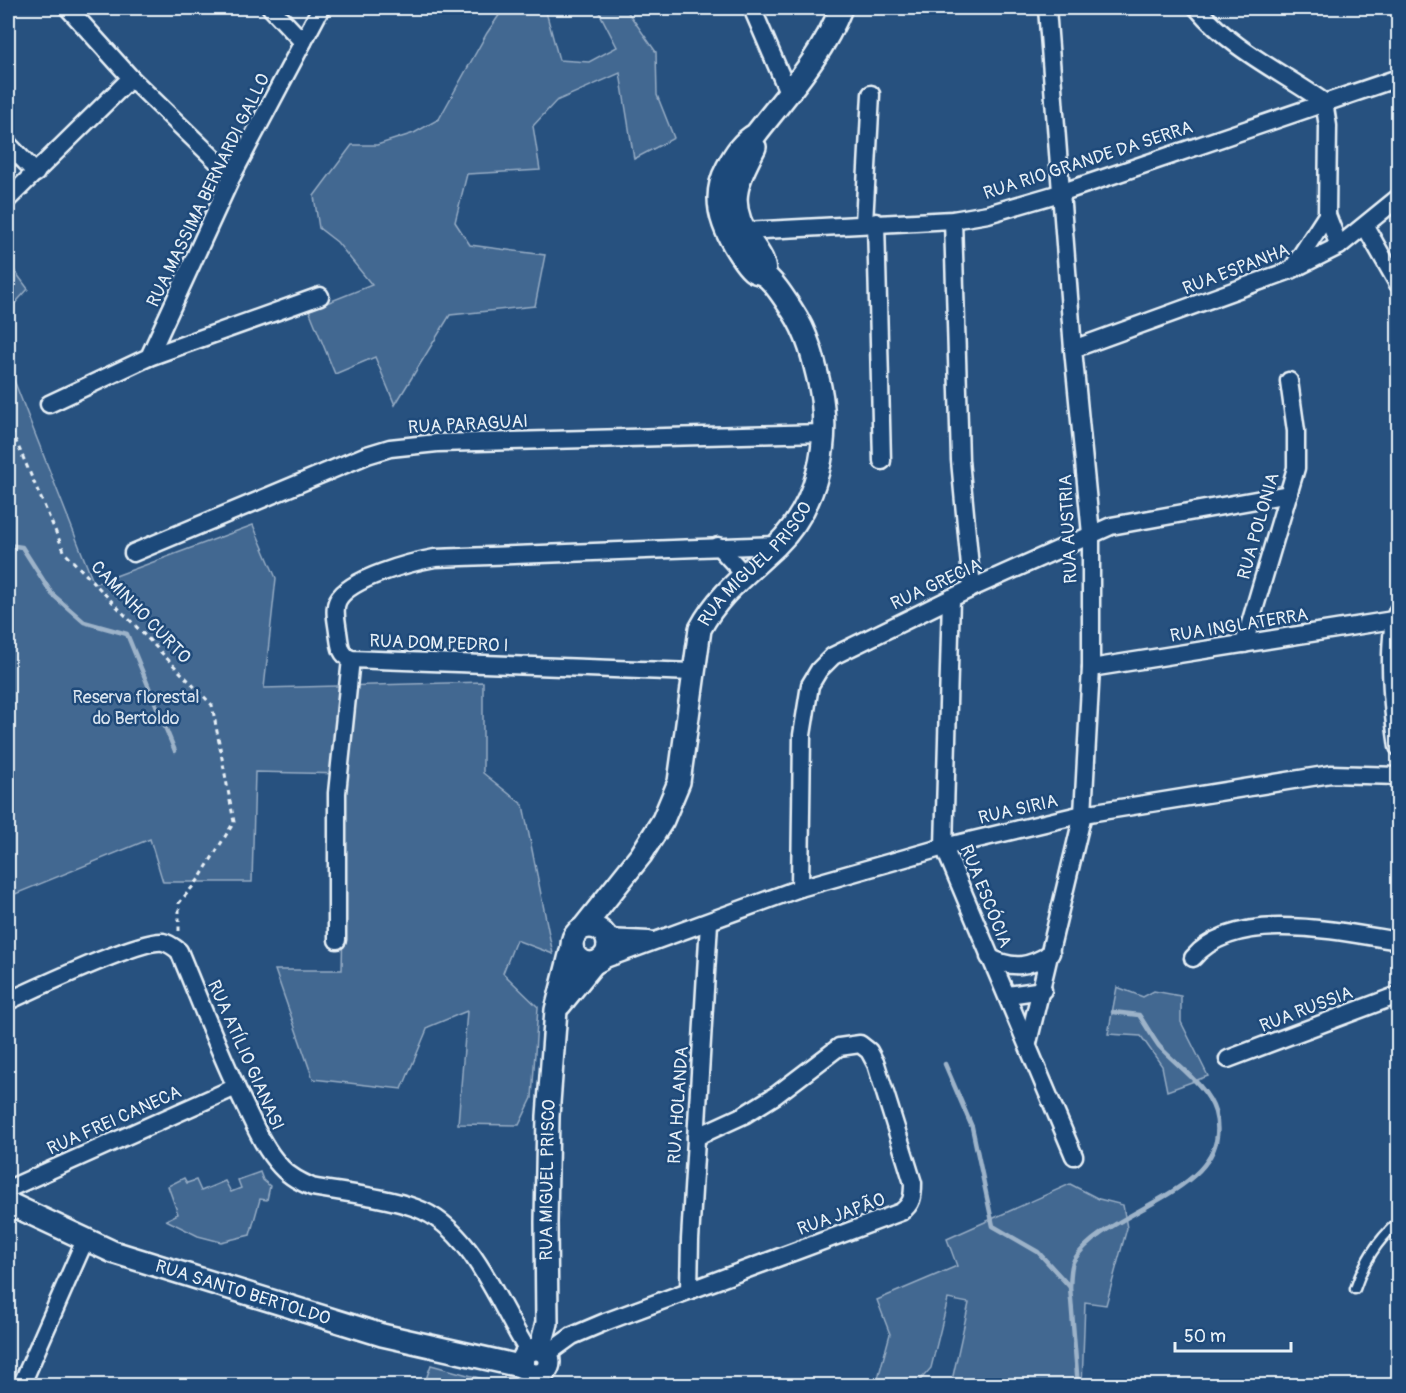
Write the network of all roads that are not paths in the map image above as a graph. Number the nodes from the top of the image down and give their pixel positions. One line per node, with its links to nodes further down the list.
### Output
1 (68, 8): 9 (street)
2 (271, 8): 8 (street)
3 (752, 8): 11 (street)
4 (841, 8): 11 (street, RUA MIGUEL PRISCO)
5 (1047, 8): 18 (street, RUA AUSTRIA)
6 (1197, 8): 13 (street)
7 (322, 9): 8 (street, RUA MASSIMA BERNARDI GALLO)
8 (303, 42): 17 (street, RUA MASSIMA BERNARDI GALLO)
9 (131, 78): 16 (street); 17 (street)
10 (1398, 78): 13 (street, RUA RIO GRANDE DA SERRA)
11 (789, 92): 14 (street, RUA MIGUEL PRISCO)
12 (871, 94): 23 (street)
13 (1324, 102): 18 (street, RUA RIO GRANDE DA SERRA); 21 (street)
14 (756, 134): 25 (street, RUA MIGUEL PRISCO); 28 (street, RUA MIGUEL PRISCO)
15 (8, 144): 16 (street)
16 (36, 173): 20 (street)
17 (232, 176): 32 (street, RUA MASSIMA BERNARDI GALLO)
18 (1060, 194): 22 (street, RUA RIO GRANDE DA SERRA); 31 (street, RUA AUSTRIA)
19 (1398, 198): 24 (street, RUA ESPANHA)
20 (8, 199)
21 (1327, 215): 26 (street); 27 (street)
22 (953, 220): 23 (street, RUA RIO GRANDE DA SERRA); 43 (street)
23 (870, 223): 25 (street, RUA RIO GRANDE DA SERRA); 36 (street)
24 (1365, 226): 26 (street, RUA ESPANHA); 29 (street)
25 (744, 231): 28 (street, RUA MIGUEL PRISCO)
26 (1339, 246): 27 (street, RUA ESPANHA)
27 (1291, 270): 31 (street, RUA ESPANHA)
28 (765, 275): 35 (street, RUA MIGUEL PRISCO)
29 (1398, 284)
30 (320, 296): 32 (street)
31 (1073, 349): 38 (street, RUA AUSTRIA)
32 (149, 357): 34 (street)
33 (1289, 381): 37 (street, RUA POLONIA)
34 (49, 404)
35 (824, 433): 39 (street, RUA MIGUEL PRISCO); 41 (street, RUA PARAGUAI)
36 (882, 461)
37 (1289, 494): 38 (street, RUA GRECIA); 46 (street, RUA POLONIA)
38 (1091, 534): 43 (street, RUA GRECIA); 48 (street, RUA AUSTRIA)
39 (777, 545): 40 (street, RUA DOM PEDRO I); 42 (street, RUA MIGUEL PRISCO)
40 (717, 546): 42 (street); 47 (street, RUA DOM PEDRO I)
41 (133, 553)
42 (744, 574): 49 (street, RUA MIGUEL PRISCO)
43 (972, 588): 44 (street, RUA GRECIA)
44 (951, 598): 53 (street, RUA ESCÓCIA); 55 (street, RUA GRECIA)
45 (1396, 615): 46 (street, RUA INGLATERRA); 50 (street)
46 (1244, 644): 48 (street, RUA INGLATERRA)
47 (351, 659): 49 (street, RUA DOM PEDRO I); 59 (street)
48 (1091, 668): 52 (street, RUA AUSTRIA)
49 (693, 672): 54 (street, RUA MIGUEL PRISCO)
50 (1398, 747)
51 (1398, 776): 52 (street, RUA SIRIA)
52 (1083, 814): 53 (street, RUA SIRIA); 63 (street, RUA AUSTRIA)
53 (944, 847): 55 (street, RUA SIRIA); 64 (street, RUA ESCÓCIA)
54 (618, 886): 57 (street, RUA MIGUEL PRISCO); 58 (street, RUA MIGUEL PRISCO)
55 (800, 888): 56 (street, RUA SIRIA)
56 (709, 922): 60 (street, RUA SIRIA); 75 (street, RUA HOLANDA)
57 (583, 928): 58 (street); 62 (street, RUA MIGUEL PRISCO)
58 (606, 936): 60 (street, RUA SIRIA); 66 (street, RUA MIGUEL PRISCO)
59 (337, 940)
60 (659, 940): 66 (street, RUA SIRIA)
61 (1398, 941): 65 (street)
62 (572, 947): 66 (street); 71 (street, RUA MIGUEL PRISCO)
63 (1051, 953): 64 (street); 67 (street, RUA AUSTRIA)
64 (989, 957): 68 (street, RUA ESCÓCIA)
65 (1193, 958)
66 (597, 962): 71 (street, RUA MIGUEL PRISCO)
67 (1043, 990): 68 (street); 72 (street, RUA AUSTRIA)
68 (1008, 995): 72 (street, RUA ESCÓCIA)
69 (1398, 995): 73 (street, RUA RUSSIA)
70 (8, 1001): 74 (street, RUA ATÍLIO GIANASI)
71 (556, 1010): 83 (street, RUA MIGUEL PRISCO)
72 (1028, 1043): 76 (street, RUA ESCÓCIA)
73 (1228, 1059)
74 (236, 1087): 77 (street, RUA FREI CANECA); 83 (street, RUA ATÍLIO GIANASI)
75 (696, 1137): 81 (street, RUA HOLANDA); 81 (street, RUA JAPÃO)
76 (1074, 1156)
77 (8, 1189)
78 (8, 1203): 80 (street, RUA SANTO BERTOLDO)
79 (1398, 1222): 82 (lane)
80 (85, 1240): 83 (street, RUA SANTO BERTOLDO); 84 (street)
81 (689, 1290): 83 (street, RUA JAPÃO)
82 (1354, 1290)
83 (536, 1366)
84 (21, 1386)

